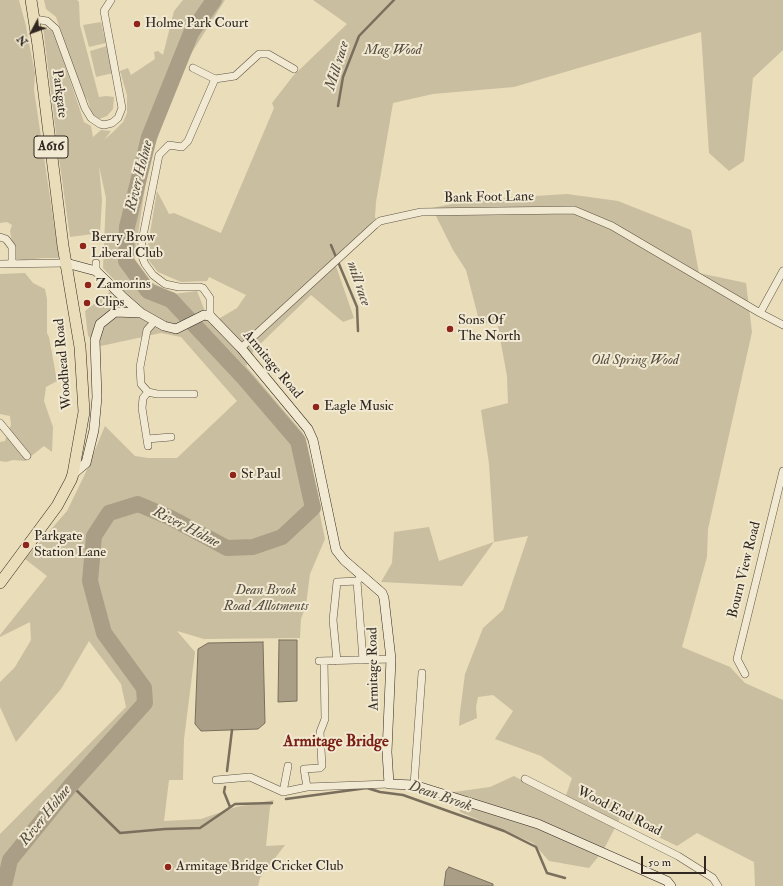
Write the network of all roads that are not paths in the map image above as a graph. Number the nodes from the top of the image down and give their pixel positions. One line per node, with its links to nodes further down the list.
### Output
1 (30, 0): 3 (main road, Parkgate / A616)
2 (111, 0): 3 (street)
3 (34, 19): 8 (main road, Parkgate / A616)
4 (193, 68): 6 (street)
5 (294, 69): 6 (street)
6 (215, 79): 14 (street)
7 (0, 237): 10 (street)
8 (66, 263): 10 (street); 12 (main road); 24 (main road, Woodhead Road / A616)
9 (0, 264): 10 (street)
10 (12, 264)
11 (783, 271): 13 (street)
12 (141, 313): 15 (main road); 24 (main road)
13 (760, 313): 16 (street, Bank Foot Lane); 17 (street, Bank Foot Lane)
14 (210, 316): 15 (main road); 17 (main road, Armitage Road)
15 (155, 320): 18 (street)
16 (783, 325)
17 (241, 348): 27 (main road, Armitage Road)
18 (148, 392): 19 (street); 21 (street)
19 (194, 394)
20 (0, 423): 22 (street)
21 (171, 437)
22 (27, 456)
23 (783, 471): 33 (street, Bourn View Road)
24 (74, 474): 25 (main road, Woodhead Road / A616)
25 (14, 564): 26 (street); 28 (main road, A616)
26 (0, 574)
27 (360, 578): 29 (main road, Armitage Road); 30 (street); 31 (street)
28 (0, 583)
29 (390, 658): 30 (street); 37 (main road, Armitage Road)
30 (363, 660): 31 (street)
31 (338, 661): 39 (street)
32 (422, 673): 38 (street)
33 (745, 674)
34 (288, 766): 40 (street)
35 (525, 779): 42 (street, Wood End Road)
36 (216, 780): 40 (street)
37 (389, 784): 38 (main road); 39 (street)
38 (414, 785): 41 (main road)
39 (307, 787): 40 (street)
40 (283, 792)
41 (671, 886)
42 (718, 886)

